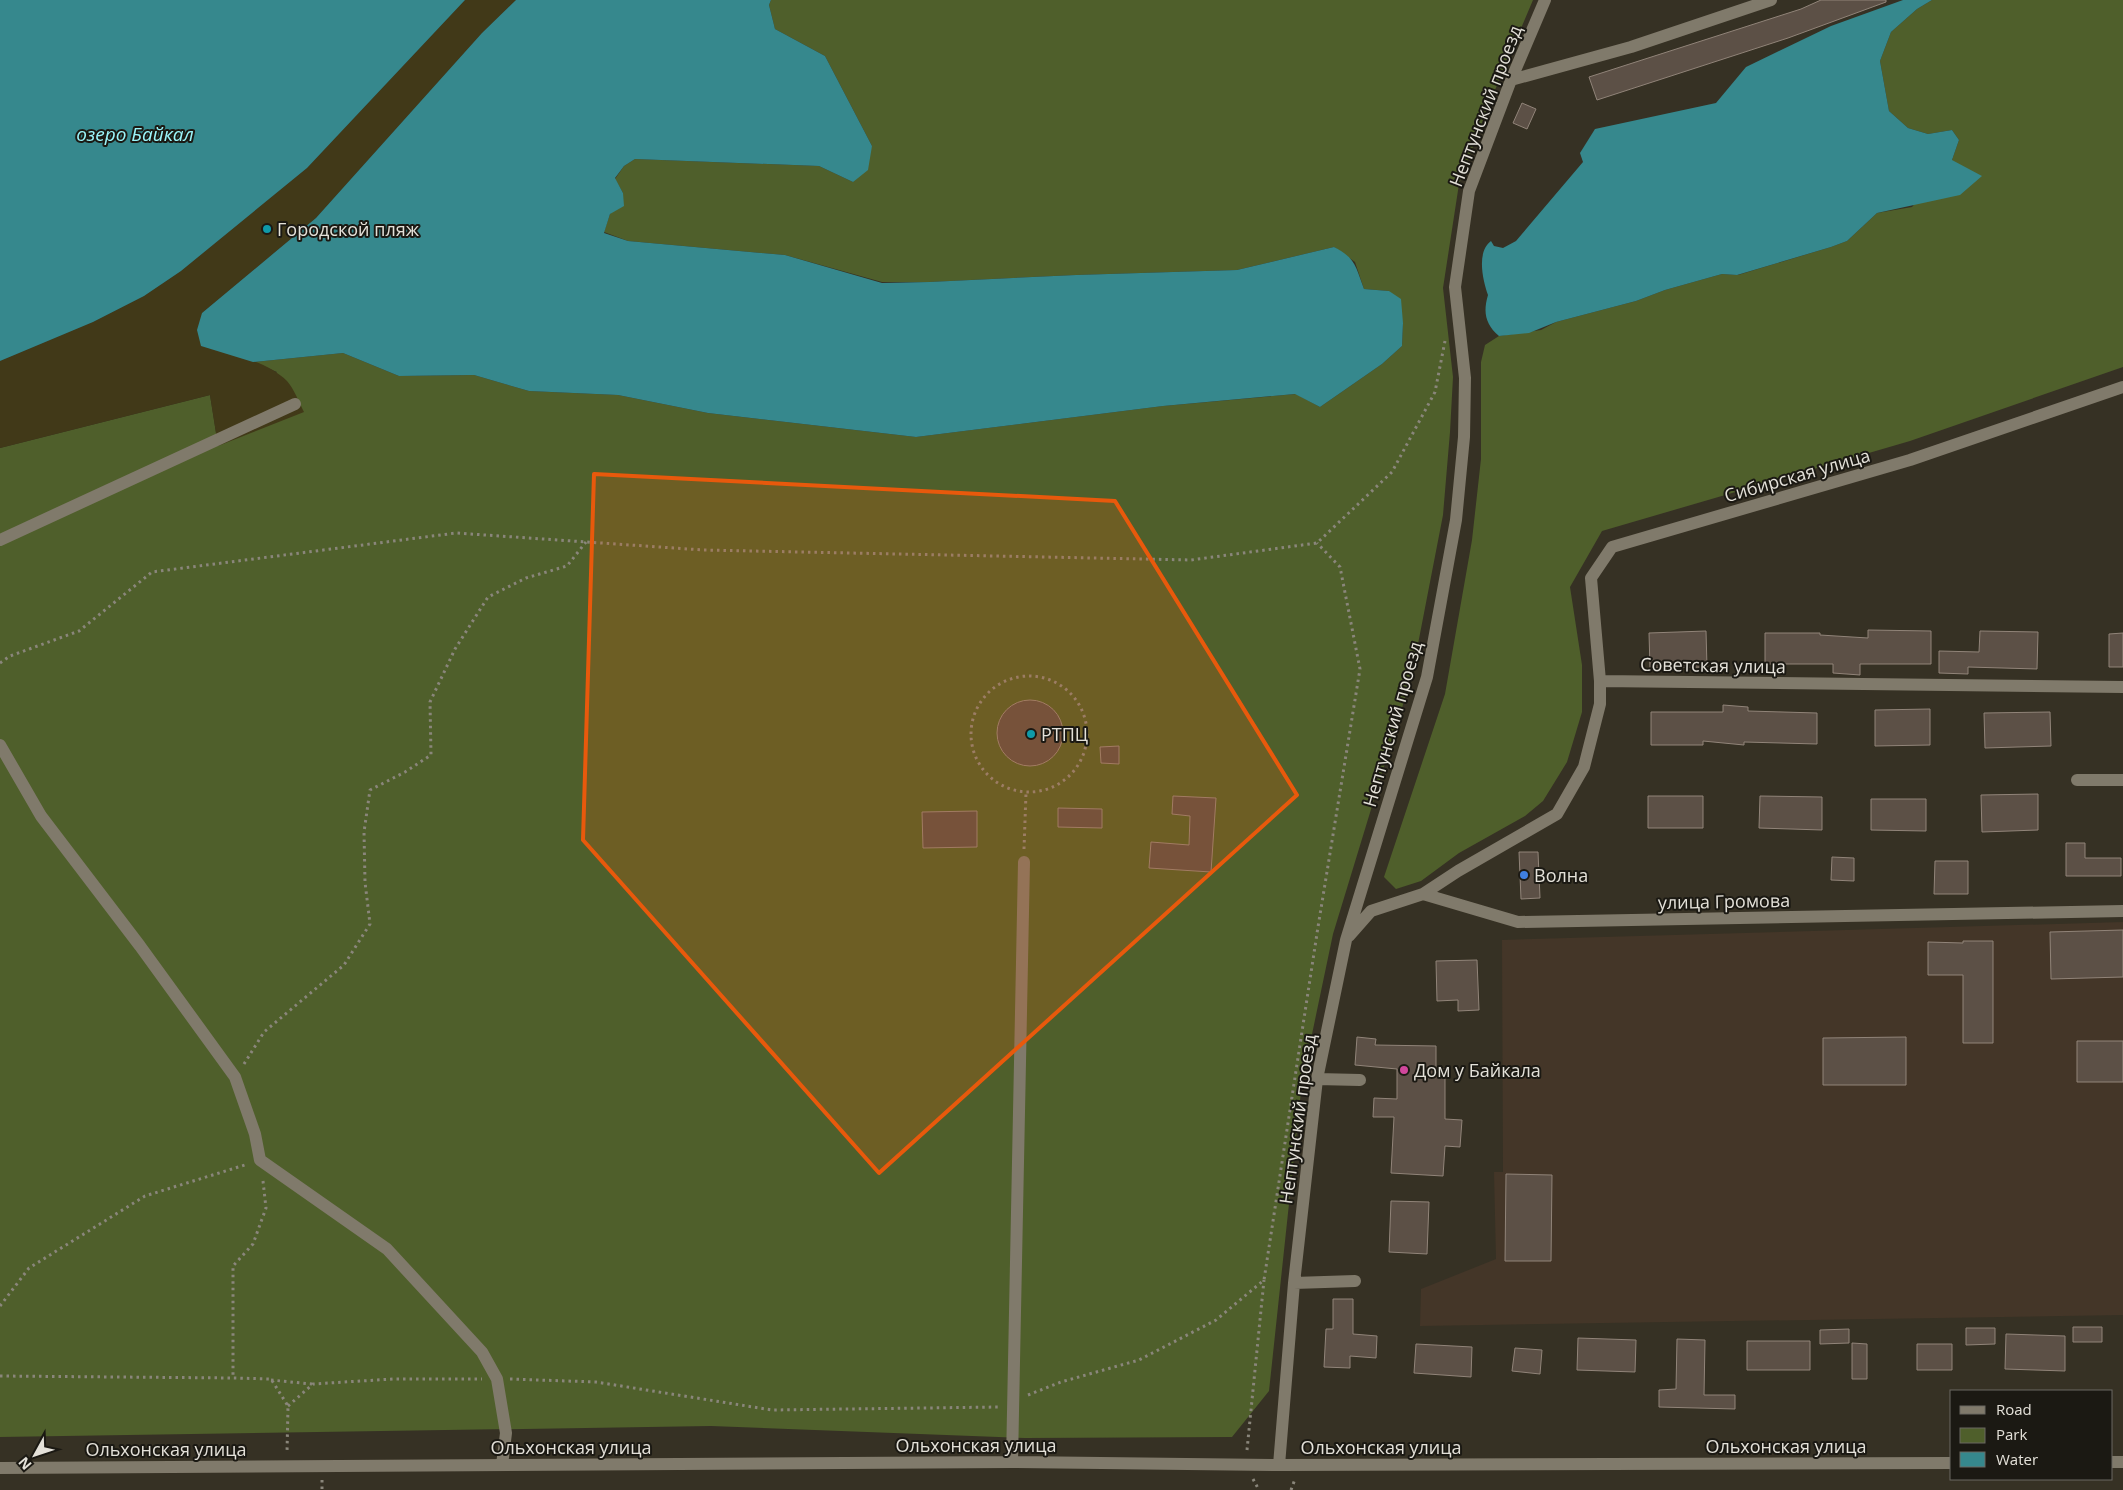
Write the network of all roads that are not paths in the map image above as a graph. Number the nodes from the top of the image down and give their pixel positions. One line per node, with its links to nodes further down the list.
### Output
1 (1545, 0): 3 (street, Нептунский проезд)
2 (1771, 0): 3 (street)
3 (1510, 80): 15 (street, Нептунский проезд)
4 (2123, 387): 7 (street, Сибирская улица)
5 (295, 404): 6 (street)
6 (0, 540)
7 (1600, 681): 8 (street, Советская улица); 13 (street)
8 (2123, 687)
9 (0, 745): 22 (street)
10 (2077, 780): 11 (street)
11 (2123, 780)
12 (1024, 862): 20 (street)
13 (1423, 894): 14 (street, улица Громова); 15 (street)
14 (2123, 911)
15 (1346, 940): 16 (street, Нептунский проезд)
16 (1317, 1079): 17 (street); 19 (street, Нептунский проезд)
17 (1360, 1080)
18 (1355, 1281): 19 (street)
19 (1294, 1283): 23 (street, Нептунский проезд)
20 (1012, 1462): 22 (street, Ольхонская улица); 23 (street, Ольхонская улица)
21 (1950, 1463): 23 (street, Ольхонская улица)
22 (502, 1465): 24 (street, Ольхонская улица)
23 (1279, 1465)
24 (0, 1468)

